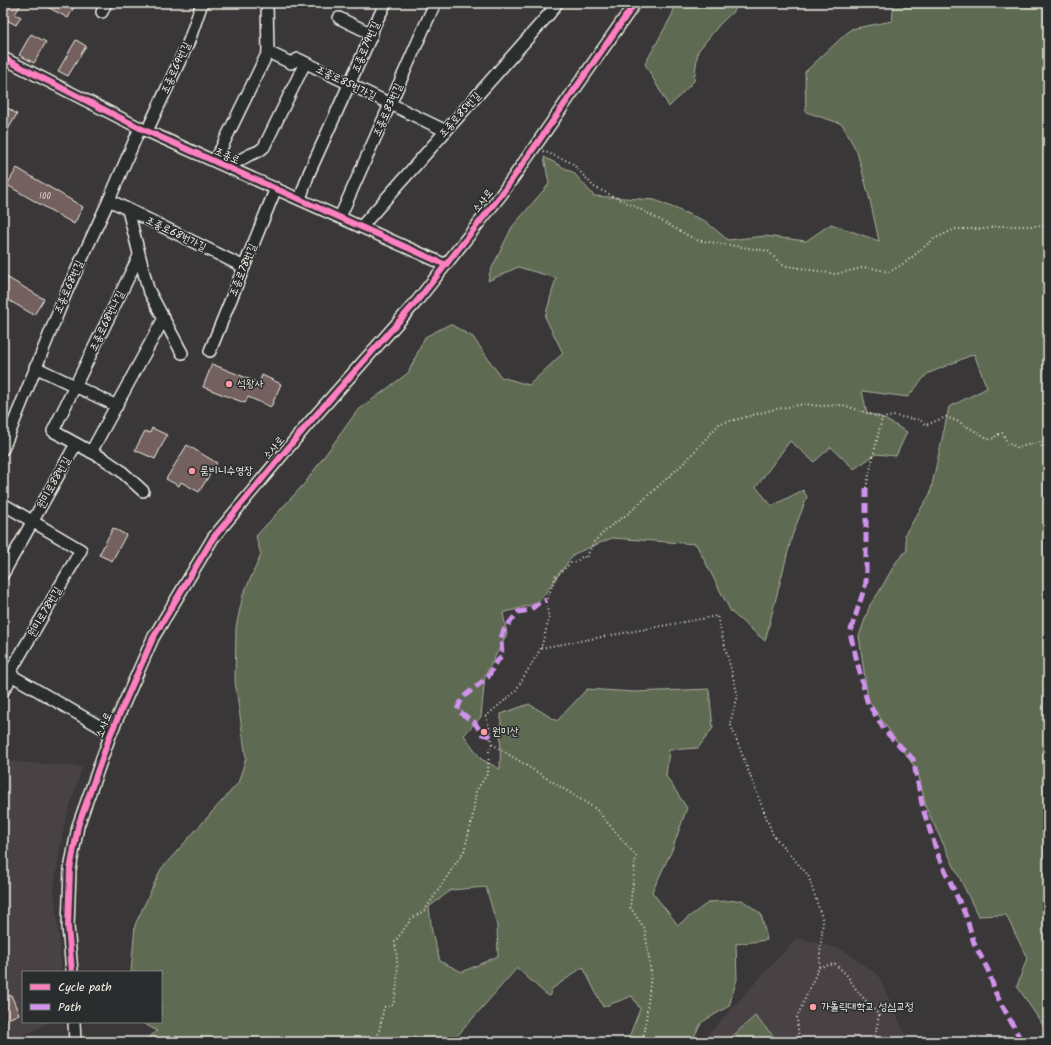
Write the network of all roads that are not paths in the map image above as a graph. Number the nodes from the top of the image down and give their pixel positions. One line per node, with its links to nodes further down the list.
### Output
1 (202, 3): 14 (street, 조종로69번길)
2 (267, 3): 9 (street)
3 (435, 3): 13 (street, 조종로83번길)
4 (635, 3): 25 (street, 소사로)
5 (551, 5): 15 (street, 조종로85번길)
6 (384, 6): 8 (street, 조종로79번길)
7 (339, 18): 8 (street)
8 (372, 34): 12 (street, 조종로79번길)
9 (268, 52): 11 (street, 조종로85번가길); 16 (street)
10 (3, 58): 14 (street, 조종로)
11 (305, 63): 12 (street, 조종로85번가길); 17 (street)
12 (350, 85): 13 (street, 조종로85번가길); 19 (street, 조종로79번길)
13 (390, 104): 15 (street, 조종로85번가길); 22 (street, 조종로83번길)
14 (144, 129): 16 (street, 조종로); 20 (street, 조종로68번길)
15 (446, 131): 23 (street, 조종로85번길)
16 (215, 161): 17 (street, 조종로)
17 (228, 167): 18 (street, 조종로)
18 (276, 188): 19 (street, 조종로); 26 (street, 조종로78번길)
19 (300, 199): 22 (street, 조종로)
20 (109, 200): 21 (street, 조종로68번가길); 30 (street, 조종로68번길)
21 (128, 210): 24 (street); 26 (street, 조종로68번가길)
22 (340, 217): 23 (street, 조종로)
23 (361, 227): 25 (street, 조종로)
24 (139, 256): 27 (street); 31 (street, 조종로68번나길)
25 (446, 265): 43 (street, 소사로)
26 (244, 267): 28 (street, 조종로78번길)
27 (164, 318): 29 (street); 32 (street)
28 (210, 351)
29 (182, 353)
30 (35, 367): 31 (street); 34 (street, 조종로68번길)
31 (75, 386): 32 (street); 33 (street, 조종로68번나길)
32 (117, 406): 35 (street)
33 (76, 444): 35 (street, 조종로68번나길); 38 (street, 원미로88번길)
34 (3, 449)
35 (91, 452): 36 (street, 조종로68번나길)
36 (143, 491)
37 (3, 504): 38 (street, 원미로88번길)
38 (33, 522): 39 (street, 원미로88번길); 40 (street)
39 (81, 550): 41 (street, 원미로78번길)
40 (3, 574)
41 (6, 672): 42 (street, 원미로78번길); 43 (street)
42 (3, 691)
43 (111, 733): 44 (street, 소사로)
44 (72, 971)
45 (74, 1023): 46 (street)
46 (75, 1042)

